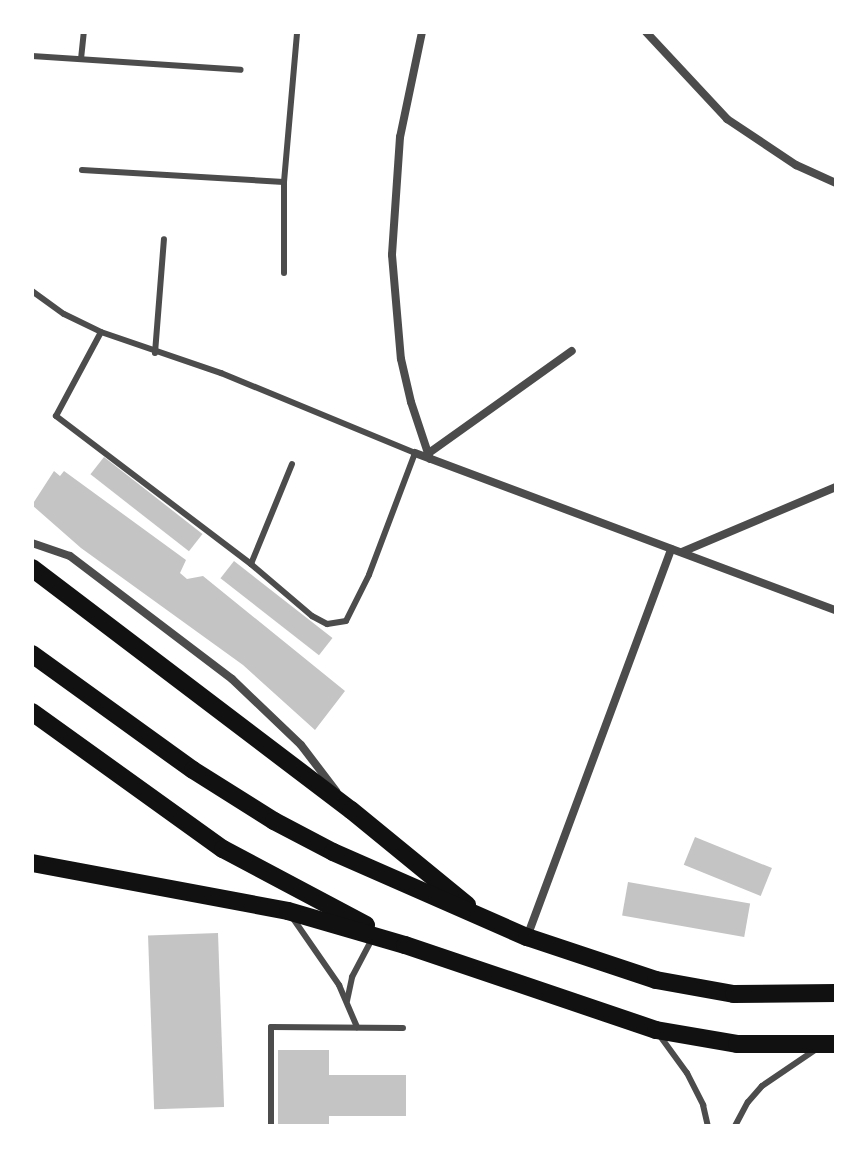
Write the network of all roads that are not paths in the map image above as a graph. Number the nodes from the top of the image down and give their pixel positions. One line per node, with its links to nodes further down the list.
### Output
1 (84, 32): 6 (lane)
2 (297, 32): 9 (lane)
3 (422, 32): 18 (street)
4 (646, 32): 10 (street)
5 (32, 56): 6 (lane)
6 (81, 59): 7 (lane)
7 (241, 70)
8 (82, 170): 9 (lane)
9 (284, 182): 12 (lane)
10 (836, 183)
11 (164, 239): 16 (lane)
12 (284, 273)
13 (32, 291): 14 (lane)
14 (101, 332): 16 (lane); 24 (lane)
15 (572, 351): 18 (street)
16 (155, 353): 17 (lane)
17 (415, 453): 18 (street); 24 (lane)
18 (428, 457): 22 (street)
19 (292, 464): 24 (lane)
20 (836, 487): 23 (street)
21 (32, 543): 29 (street)
22 (671, 549): 23 (street); 34 (street)
23 (681, 553): 26 (street)
24 (251, 564)
25 (32, 568): 29 (highway)
26 (836, 610)
27 (32, 654): 32 (highway)
28 (32, 712): 35 (highway)
29 (351, 810): 32 (highway)
30 (38, 867): 31 (highway)
31 (288, 911): 33 (highway); 37 (lane)
32 (485, 919): 34 (highway)
33 (374, 937): 35 (highway); 37 (lane)
34 (527, 937): 36 (highway)
35 (405, 945): 40 (highway)
36 (836, 993)
37 (347, 1001): 38 (lane)
38 (357, 1027): 39 (lane); 42 (lane)
39 (403, 1028)
40 (656, 1030): 41 (highway); 43 (lane)
41 (829, 1045): 44 (lane)
42 (271, 1126)
43 (708, 1126)
44 (735, 1126)

